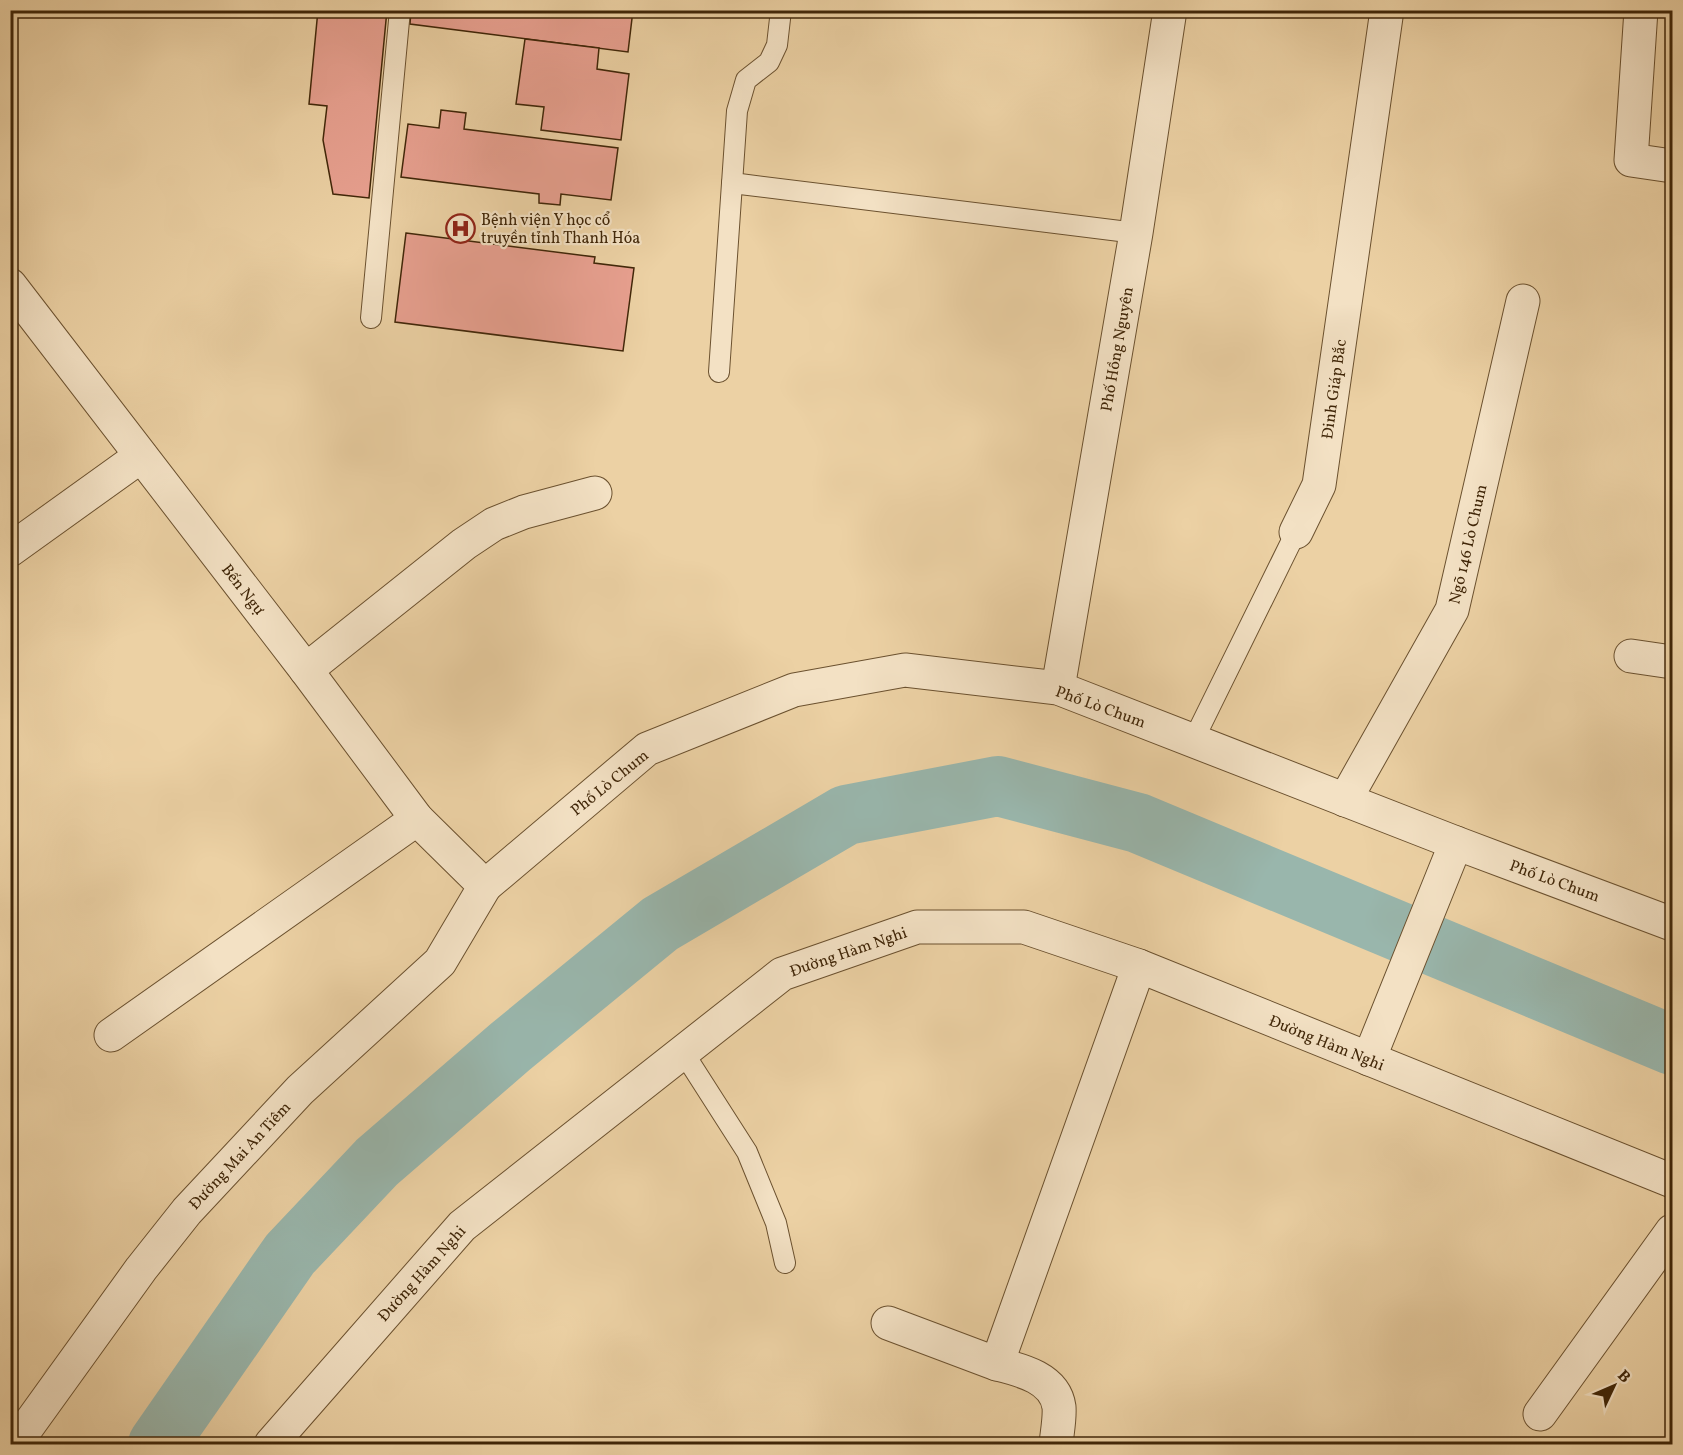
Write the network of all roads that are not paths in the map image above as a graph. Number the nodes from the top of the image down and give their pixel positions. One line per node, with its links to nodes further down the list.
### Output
1 (400, 10): 11 (lane)
2 (781, 10): 7 (lane)
3 (1170, 10): 8 (street, Phố Hồng Nguyên)
4 (1387, 10): 15 (street, Đinh Giáp Bắc)
5 (1641, 10): 6 (street)
6 (1672, 166)
7 (732, 183): 8 (lane); 12 (lane)
8 (1136, 233): 20 (street, Phố Hồng Nguyên)
9 (10, 285): 13 (street, Bến Ngự)
10 (1523, 301): 22 (street, Ngõ 146 Lò Chum)
11 (371, 318)
12 (719, 372)
13 (141, 456): 16 (street); 19 (street, Bến Ngự)
14 (596, 493): 19 (street)
15 (1296, 532): 21 (lane, Đinh Giáp Bắc)
16 (10, 550)
17 (1630, 656): 18 (street)
18 (1672, 662)
19 (306, 670): 23 (street, Bến Ngự)
20 (1058, 688): 21 (street, Phố Lò Chum); 25 (street, Phố Lò Chum)
21 (1193, 741): 22 (street, Phố Lò Chum)
22 (1345, 800): 24 (street, Phố Lò Chum)
23 (417, 819): 25 (street, Bến Ngự); 28 (street)
24 (1456, 843): 26 (street, Phố Lò Chum); 30 (street)
25 (485, 886): 37 (street, Đường Mai An Tiêm)
26 (1672, 924)
27 (1139, 966): 29 (street, Đường Hàm Nghi); 30 (street, Đường Hàm Nghi); 35 (street)
28 (111, 1035)
29 (683, 1052): 33 (lane); 38 (street, Đường Hàm Nghi)
30 (1369, 1059): 31 (street, Đường Hàm Nghi)
31 (1672, 1181)
32 (1672, 1231): 36 (street)
33 (785, 1263)
34 (888, 1323): 35 (street)
35 (997, 1364): 39 (street)
36 (1540, 1414)
37 (15, 1444)
38 (271, 1444)
39 (1056, 1444)

